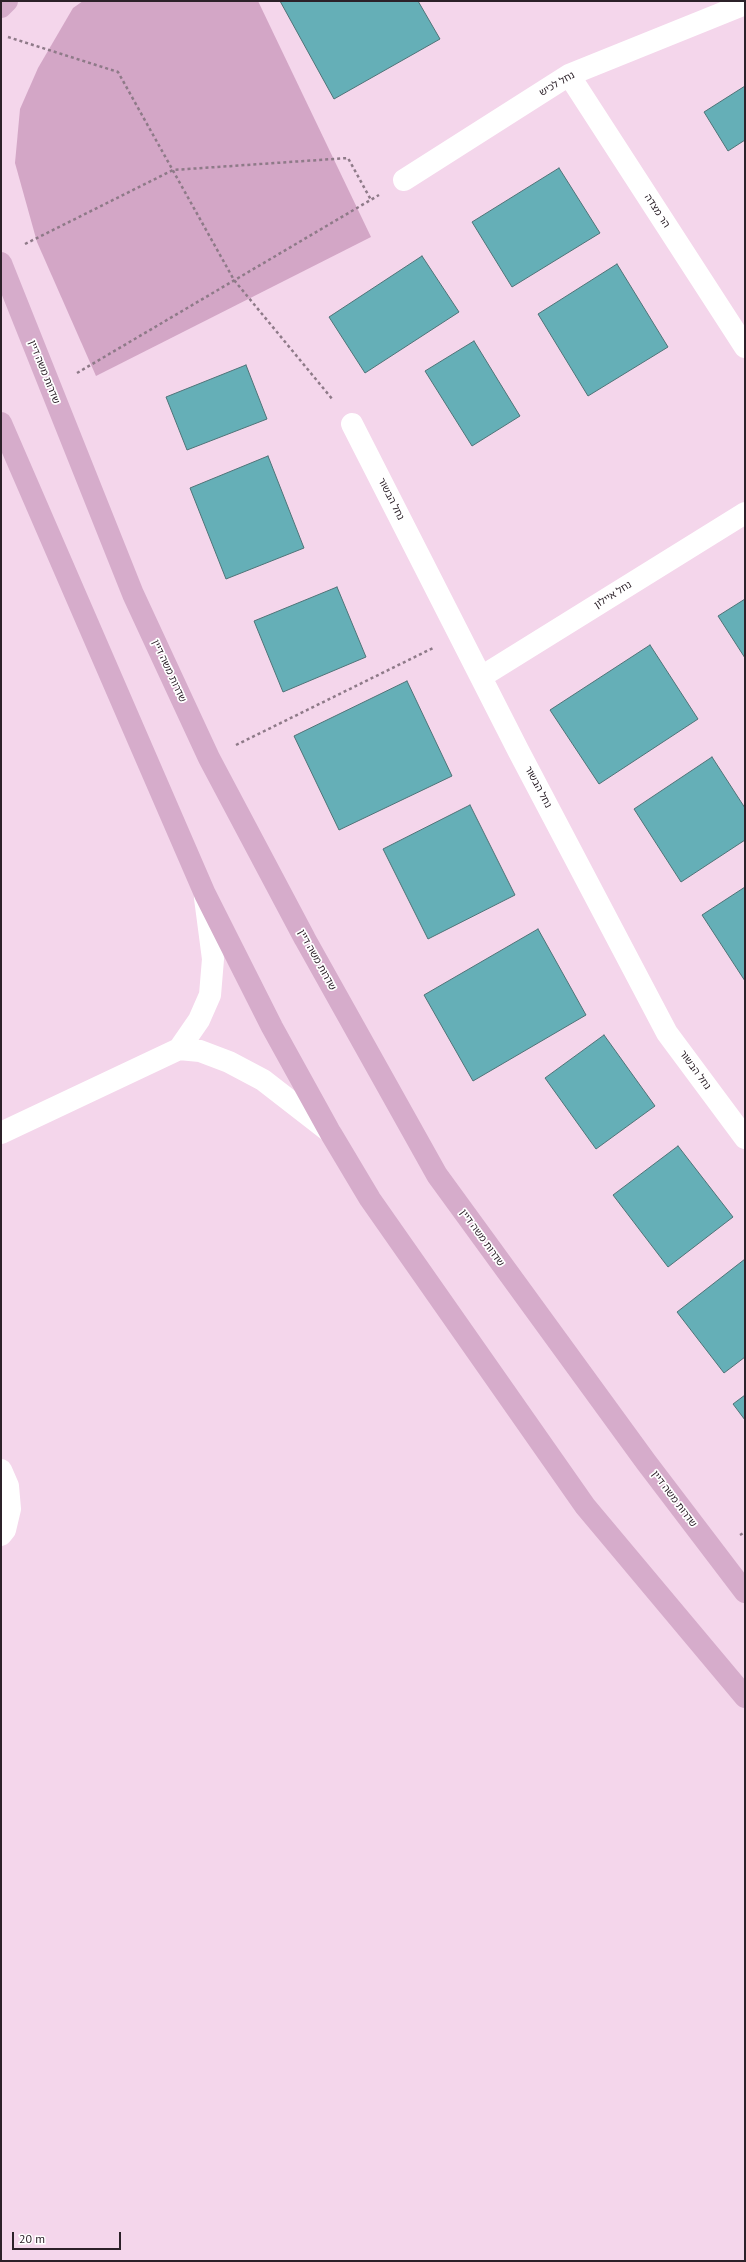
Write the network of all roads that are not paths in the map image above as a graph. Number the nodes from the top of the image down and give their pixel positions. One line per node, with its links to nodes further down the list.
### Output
1 (7, 1): 3 (main road)
2 (745, 4): 4 (street, נחל לכיש)
3 (1, 7)
4 (569, 75): 5 (street, נחל לכיש); 7 (street, הר מצדה)
5 (404, 180)
6 (1, 263): 19 (main road, שדרות משה דיין)
7 (745, 347)
8 (1, 423): 12 (main road)
9 (352, 424): 11 (street, נחל הבשור)
10 (745, 513): 11 (street, נחל איילון)
11 (481, 677): 16 (street, נחל הבשור)
12 (205, 894): 13 (street); 14 (main road)
13 (179, 1049): 14 (street); 15 (street)
14 (330, 1132): 20 (main road)
15 (1, 1133)
16 (745, 1138)
17 (1, 1470): 18 (street)
18 (1, 1535)
19 (745, 1592)
20 (745, 1697)

